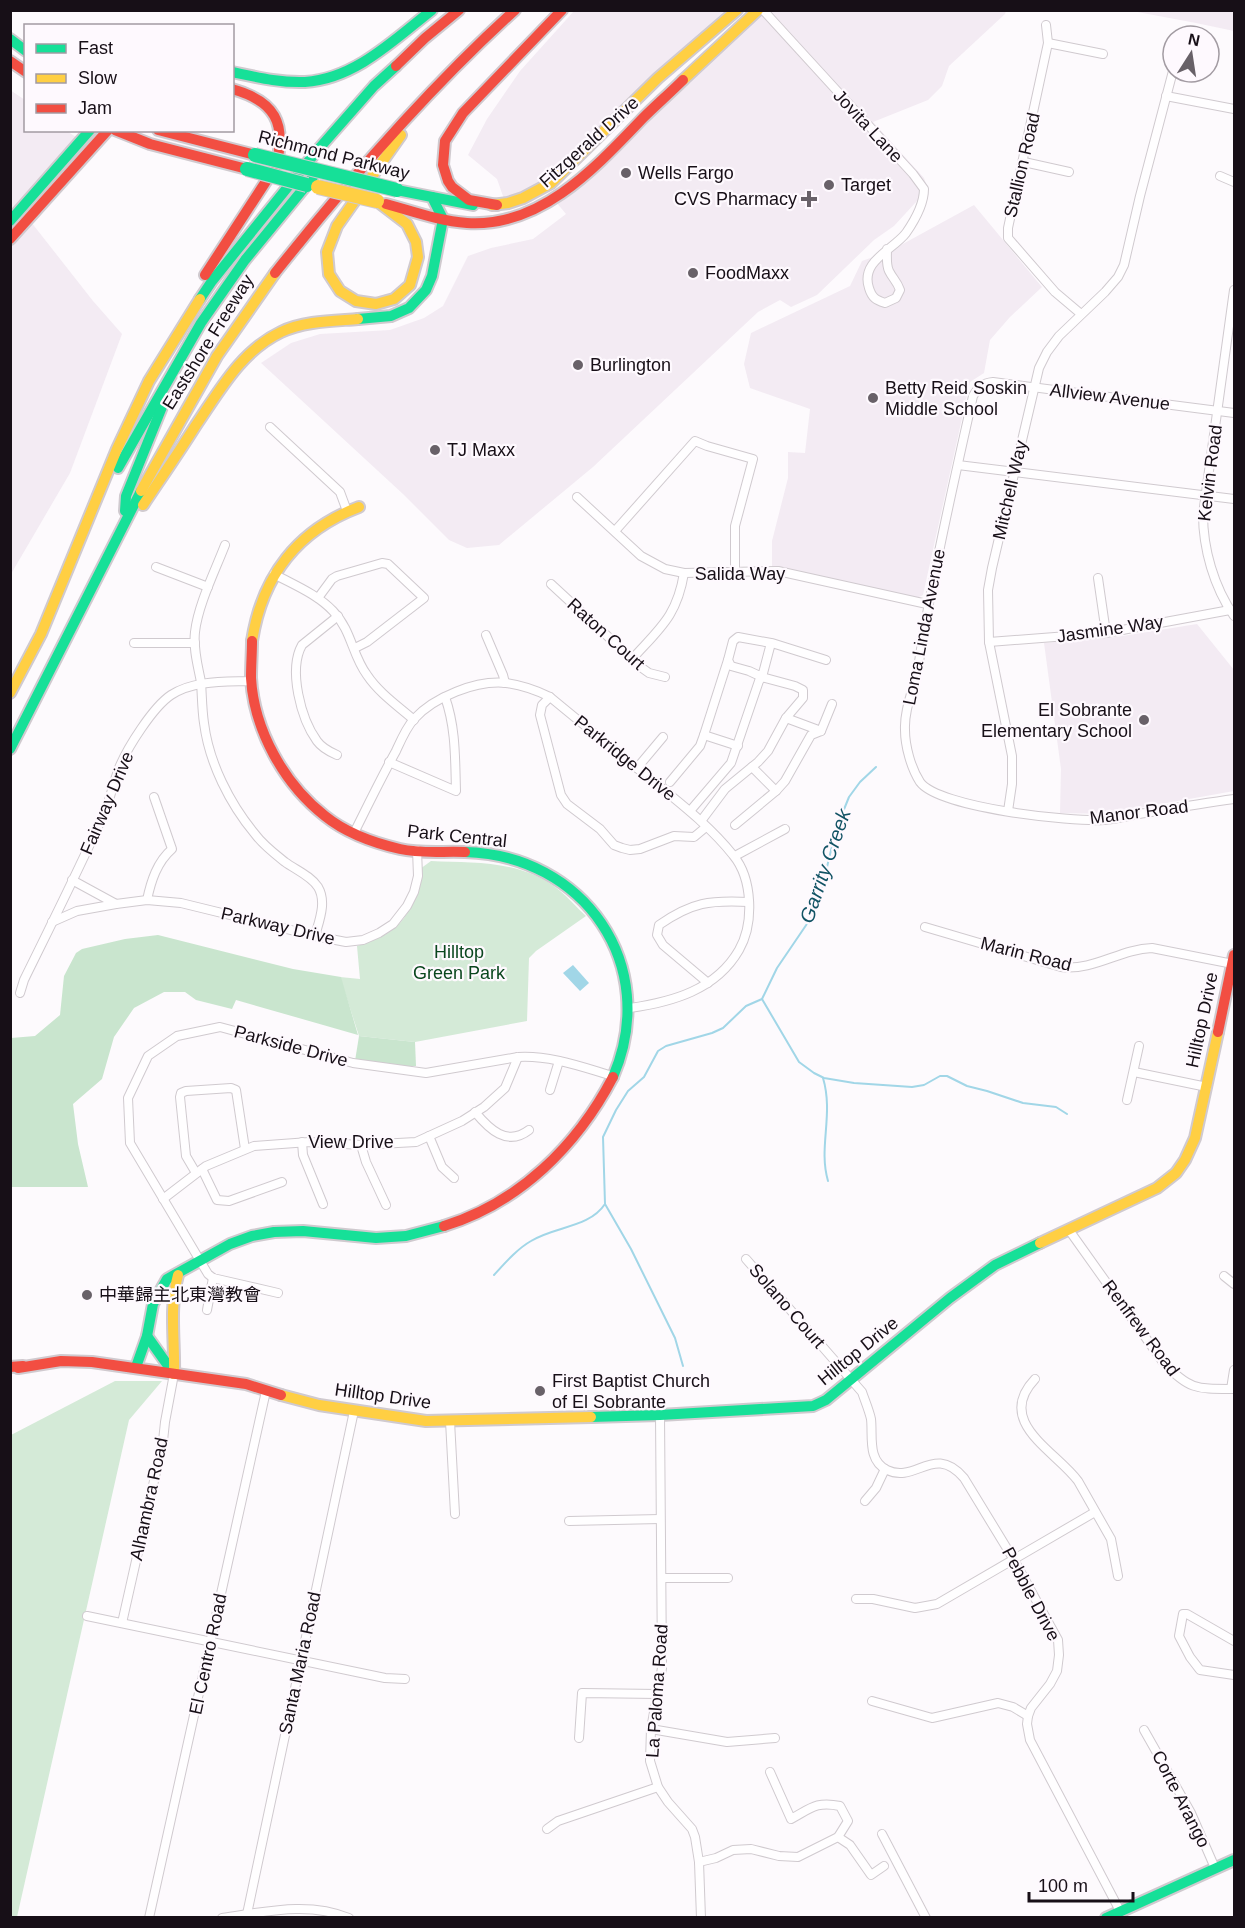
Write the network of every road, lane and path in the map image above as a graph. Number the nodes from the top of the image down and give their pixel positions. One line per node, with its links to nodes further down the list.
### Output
1 (432, 10): 15 (main road)
2 (459, 10): 43 (main road, Eastshore Freeway)
3 (515, 10): 17 (main road, Eastshore Freeway)
4 (562, 10): 35 (main road)
5 (737, 10): 35 (main road, Fitzgerald Drive)
6 (758, 10): 36 (main road, Fitzgerald Drive)
7 (763, 10): 40 (street, Jovita Lane)
8 (1046, 25): 10 (street, Stallion Road)
9 (10, 39): 11 (main road)
10 (1048, 43): 12 (street); 27 (street, Stallion Road)
11 (24, 50)
12 (1102, 54)
13 (10, 61): 14 (main road)
14 (24, 71)
15 (234, 72)
16 (1169, 84): 19 (street, Mitchell Way)
17 (433, 88): 34 (main road); 55 (main road, Eastshore Freeway)
18 (234, 90): 43 (main road)
19 (1166, 96): 20 (street); 42 (street, Mitchell Way)
20 (1234, 109)
21 (88, 132): 37 (main road)
22 (106, 132): 38 (main road)
23 (120, 132): 32 (main road, Richmond Parkway, bridge)
24 (165, 132): 26 (main road, Richmond Parkway)
25 (176, 132): 26 (main road)
26 (186, 138): 28 (main road, Richmond Parkway, bridge)
27 (1024, 162): 29 (street); 42 (street, Stallion Road)
28 (323, 171): 32 (main road, bridge); 33 (main road, Richmond Parkway, bridge)
29 (1068, 172)
30 (1220, 176): 31 (street)
31 (1234, 182)
32 (313, 186): 34 (main road, Richmond Parkway, bridge); 39 (main road)
33 (432, 197): 35 (main road, Fitzgerald Drive); 36 (main road)
34 (377, 201): 36 (main road, Fitzgerald Drive)
35 (497, 205)
36 (443, 219): 55 (main road)
37 (10, 221)
38 (10, 239)
39 (267, 240): 55 (main road); 70 (main road)
40 (887, 249): 40 (street, Jovita Lane)
41 (1234, 290): 46 (street, Kelvin Road)
42 (1081, 314): 45 (street, Mitchell Way)
43 (179, 330): 70 (main road, Eastshore Freeway)
44 (985, 383): 45 (street, Allview Avenue); 49 (street, Loma Linda Avenue)
45 (1034, 387): 46 (street, Allview Avenue); 50 (street, Mitchell Way)
46 (1218, 411): 47 (street, Allview Avenue); 51 (street, Kelvin Road)
47 (1234, 413)
48 (270, 427): 54 (street)
49 (958, 465): 50 (street); 66 (street, Loma Linda Avenue)
50 (1014, 472): 51 (street); 72 (street, Mitchell Way)
51 (1204, 495): 53 (street); 67 (street, Kelvin Road)
52 (577, 497): 56 (street, Salida Way)
53 (1234, 499)
54 (353, 509): 61 (main road, Park Central)
55 (124, 521): 95 (main road, Eastshore Freeway)
56 (615, 531): 59 (street); 60 (street, Salida Way)
57 (225, 545): 64 (street)
58 (156, 567): 64 (street)
59 (735, 572): 60 (street, Salida Way); 66 (street, Salida Way)
60 (684, 573): 77 (street)
61 (274, 574): 65 (street); 82 (main road, Park Central)
62 (1098, 578): 69 (street)
63 (551, 584): 77 (street, Raton Court)
64 (208, 587): 73 (street)
65 (318, 598): 68 (street); 76 (street)
66 (927, 604): 105 (street, Loma Linda Avenue)
67 (1232, 613): 69 (street, Jasmine Way)
68 (338, 616): 76 (street); 96 (street)
69 (1106, 633): 72 (street, Jasmine Way)
70 (41, 634): 85 (main road, Eastshore Freeway)
71 (486, 635): 83 (street)
72 (989, 642): 105 (street, Mitchell Way)
73 (195, 643): 75 (street); 84 (street)
74 (771, 643): 78 (street); 79 (street); 81 (street)
75 (134, 644)
76 (355, 648): 90 (street)
77 (633, 658): 80 (street, Raton Court)
78 (826, 660)
79 (730, 663): 81 (street); 92 (street)
80 (665, 677)
81 (762, 677): 89 (street); 94 (street)
82 (251, 681): 84 (street, Fairway Drive); 109 (main road, Park Central)
83 (505, 683): 86 (street, Parkridge Drive); 87 (street, Parkridge Drive)
84 (201, 684): 112 (street, Fairway Drive); 118 (street)
85 (10, 693)
86 (445, 697): 90 (street, Parkridge Drive); 97 (street)
87 (550, 697): 99 (street, Parkridge Drive); 106 (street)
88 (832, 704): 91 (street)
89 (786, 718): 91 (street); 98 (street)
90 (414, 720): 97 (street, Parkridge Drive)
91 (821, 731): 101 (street)
92 (704, 735): 94 (street); 100 (street)
93 (663, 737): 99 (street)
94 (738, 746): 104 (street)
95 (10, 749)
96 (337, 755)
97 (389, 762): 109 (street, Parkridge Drive)
98 (752, 767): 101 (street); 106 (street)
99 (637, 768): 104 (street, Parkridge Drive)
100 (670, 782)
101 (776, 791): 107 (street)
102 (154, 797): 113 (street)
103 (1234, 798): 105 (street, Manor Road)
104 (690, 811): 106 (street, Parkridge Drive)
105 (1008, 811)
106 (704, 824): 111 (street, Parkridge Drive)
107 (735, 825)
108 (785, 829): 111 (street)
109 (354, 833): 110 (main road, Park Central)
110 (417, 850): 118 (street, Parkway Drive); 122 (main road, Park Central)
111 (735, 856): 114 (street, Parkridge Drive)
112 (72, 880): 115 (street); 116 (street, Fairway Drive)
113 (147, 900): 115 (street, Parkway Drive); 118 (street, Parkway Drive)
114 (749, 902): 120 (street, Parkridge Drive); 120 (street)
115 (116, 903): 116 (street, Parkway Drive)
116 (52, 921): 121 (street, Fairway Drive)
117 (925, 927): 119 (street, Marin Road)
118 (315, 936)
119 (1234, 960): 128 (main road, Hilltop Drive)
120 (708, 983): 122 (street, Parkridge Drive)
121 (20, 993)
122 (630, 1008): 127 (main road, Park Central)
123 (1139, 1046): 126 (street)
124 (518, 1057): 125 (street, Parkside Drive); 131 (street, View Drive); 140 (street, Parkside Drive)
125 (558, 1061): 127 (street, Parkside Drive); 129 (street)
126 (1134, 1072): 128 (street); 130 (street)
127 (613, 1076): 145 (main road, Park Central)
128 (1207, 1087): 143 (main road, Hilltop Drive)
129 (550, 1090)
130 (1127, 1100)
131 (475, 1112): 132 (street); 133 (street, View Drive)
132 (529, 1130)
133 (429, 1136): 135 (street, View Drive); 138 (street)
134 (302, 1142): 135 (street, View Drive); 136 (street, View Drive); 141 (street)
135 (361, 1145): 142 (street)
136 (245, 1149): 137 (street, View Drive); 137 (street)
137 (199, 1171): 139 (street); 140 (street, View Drive)
138 (454, 1178)
139 (282, 1182)
140 (163, 1199): 145 (street, Parkside Drive)
141 (323, 1204)
142 (386, 1205)
143 (1069, 1230): 158 (main road, Hilltop Drive); 159 (street, Renfrew Road)
144 (746, 1259): 158 (street, Solano Court)
145 (199, 1260): 146 (main road, Park Central); 148 (street, Parkside Drive)
146 (178, 1275): 152 (main road, Park Central); 156 (main road)
147 (1224, 1276): 149 (street)
148 (213, 1278): 150 (street); 151 (street)
149 (1234, 1284)
150 (278, 1293)
151 (207, 1310)
152 (147, 1336): 153 (main road, Park Central); 156 (main road)
153 (136, 1367): 154 (main road, Hilltop Drive); 156 (main road, Hilltop Drive)
154 (15, 1368)
155 (1234, 1370): 159 (street)
156 (174, 1374): 160 (main road, Hilltop Drive); 176 (street, Alhambra Road)
157 (1035, 1379): 166 (street)
158 (851, 1381): 162 (main road, Hilltop Drive); 164 (street)
159 (1233, 1389)
160 (266, 1391): 161 (main road, Hilltop Drive); 178 (street, El Centro Road)
161 (354, 1411): 163 (main road, Hilltop Drive); 179 (street, Santa Maria Road)
162 (660, 1415): 163 (main road, Hilltop Drive); 168 (street, La Paloma Road)
163 (450, 1421): 167 (street)
164 (885, 1469): 165 (street); 170 (street, Pebble Drive)
165 (865, 1501)
166 (1095, 1512): 170 (street); 171 (street)
167 (455, 1514)
168 (660, 1519): 169 (street); 172 (street, La Paloma Road)
169 (569, 1521)
170 (1014, 1560): 174 (street); 184 (street, Pebble Drive)
171 (1119, 1576)
172 (662, 1578): 173 (street); 182 (street, La Paloma Road)
173 (728, 1578)
174 (856, 1599)
175 (87, 1616): 176 (street)
176 (122, 1623): 178 (street)
177 (1234, 1641): 180 (street)
178 (210, 1642): 179 (street); 200 (street, El Centro Road)
179 (301, 1661): 181 (street); 199 (street, Santa Maria Road)
180 (1234, 1675)
181 (405, 1679)
182 (658, 1694): 185 (street, La Paloma Road); 187 (street)
183 (872, 1701): 184 (street)
184 (1028, 1716): 198 (street)
185 (651, 1730): 188 (street); 190 (street, La Paloma Road)
186 (1144, 1730): 197 (street, Corte Arango)
187 (579, 1738)
188 (775, 1738)
189 (770, 1772): 193 (street)
190 (658, 1787): 191 (street); 195 (street, La Paloma Road)
191 (547, 1828)
192 (882, 1834): 204 (street)
193 (838, 1837): 195 (street); 196 (street)
194 (1234, 1860): 197 (main road)
195 (699, 1862): 203 (street, La Paloma Road)
196 (884, 1866)
197 (1215, 1868): 198 (main road)
198 (1120, 1911): 205 (main road)
199 (247, 1914): 201 (street); 202 (street)
200 (149, 1917)
201 (222, 1917)
202 (349, 1917)
203 (701, 1917)
204 (926, 1917)
205 (1106, 1917)

